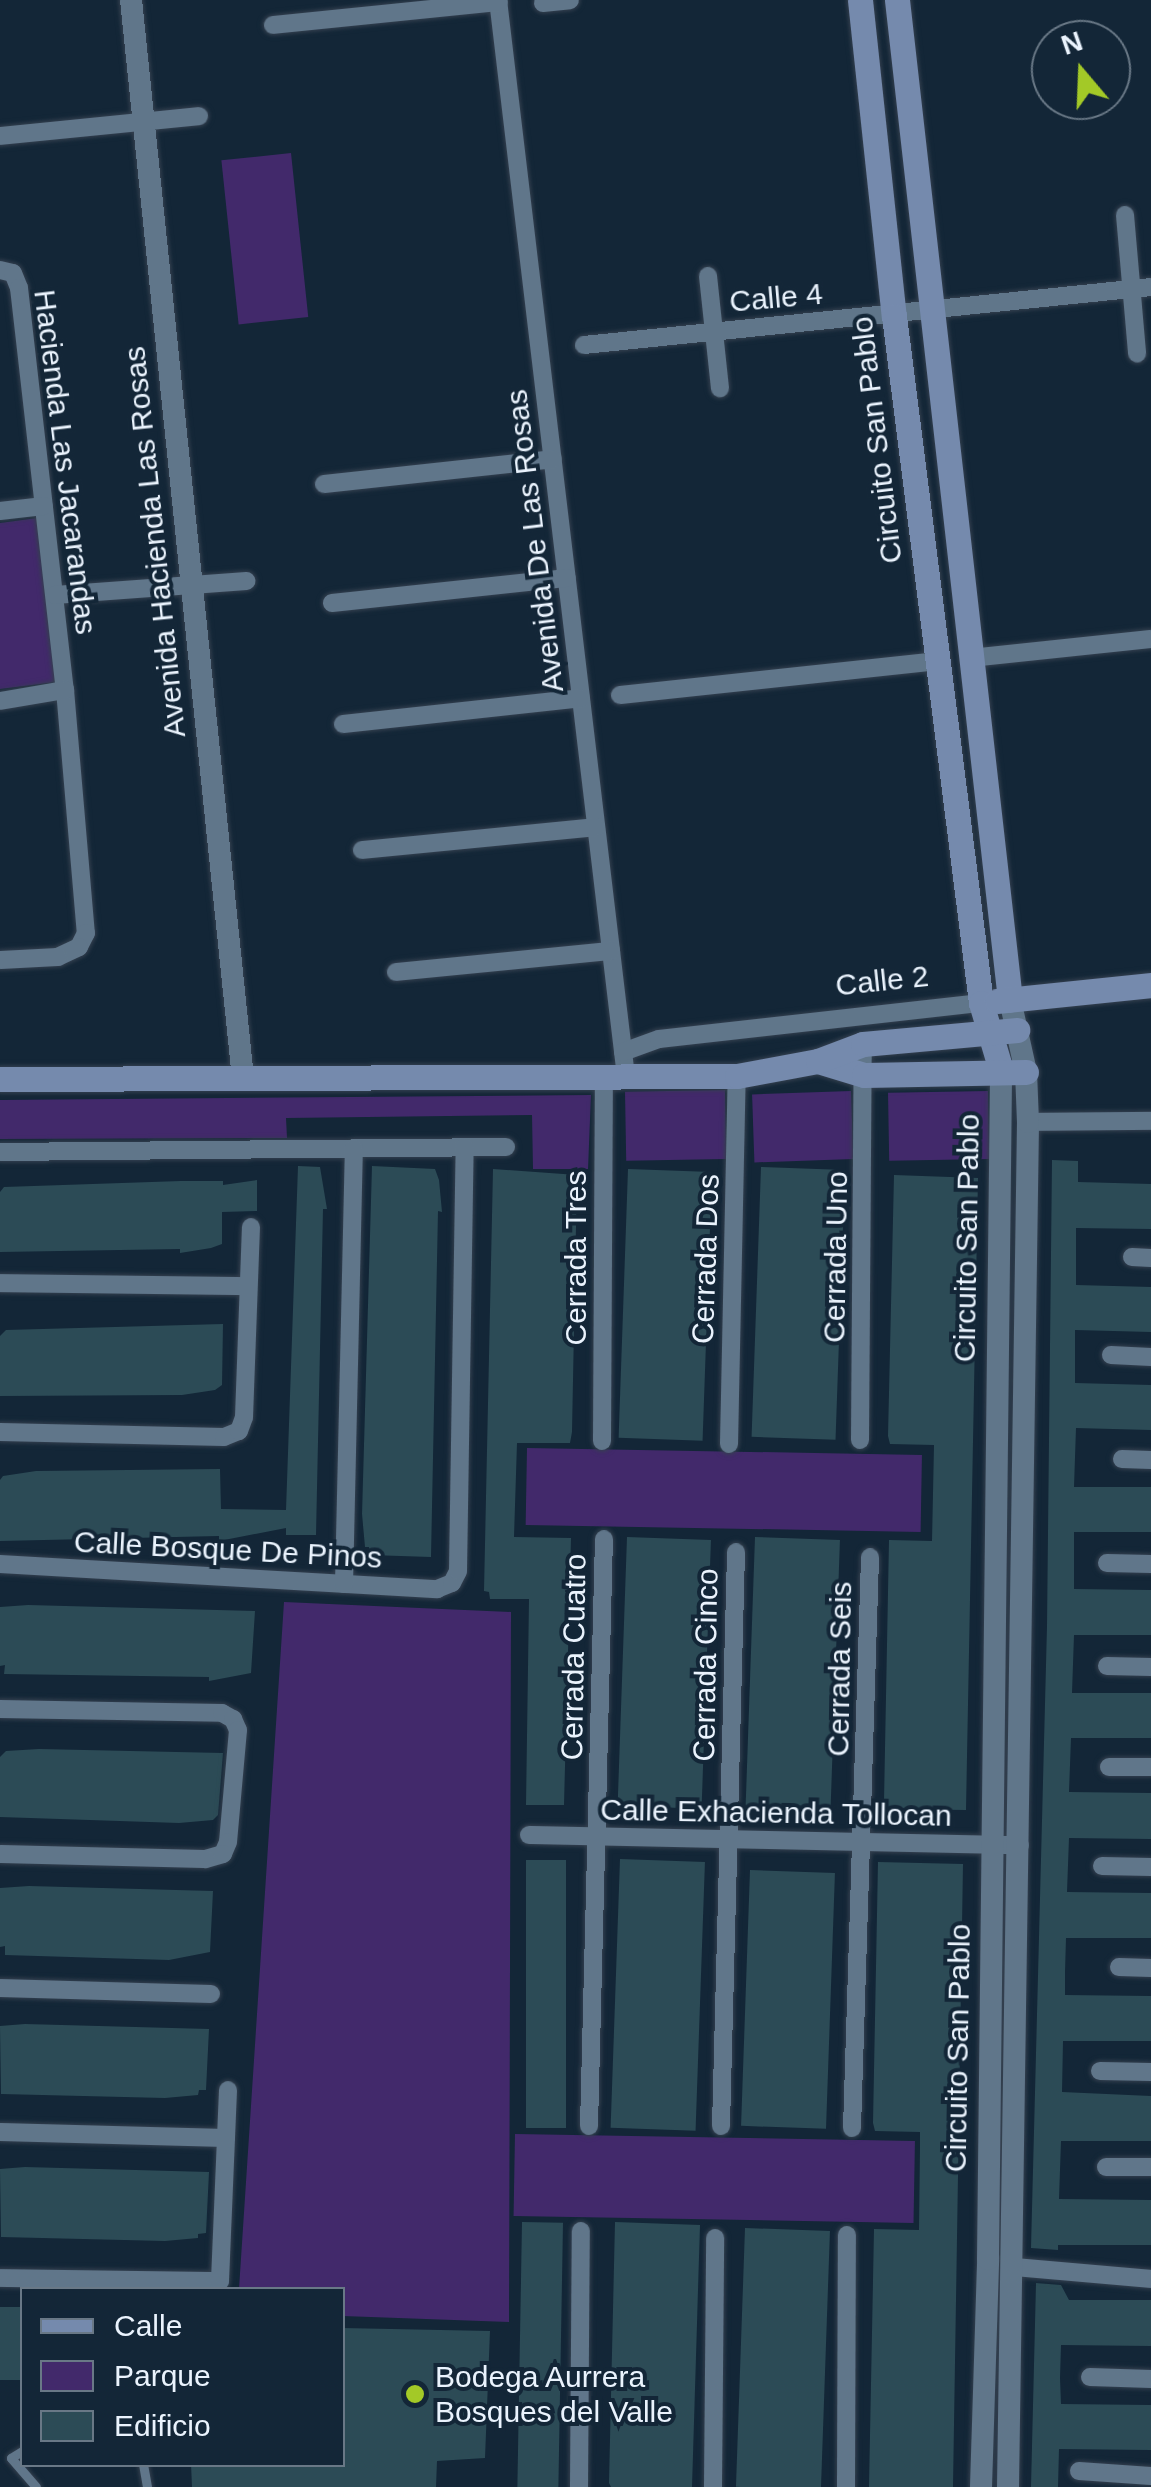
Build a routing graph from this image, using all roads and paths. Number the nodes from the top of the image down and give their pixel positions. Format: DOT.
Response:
graph roads {
  1 [pos="131,0"];
  2 [pos="570,0"];
  3 [pos="860,0"];
  4 [pos="896,0"];
  5 [pos="499,1"];
  6 [pos="544,3"];
  7 [pos="273,25"];
  8 [pos="199,116"];
  9 [pos="144,122"];
  10 [pos="0,136"];
  11 [pos="1125,215"];
  12 [pos="0,270"];
  13 [pos="708,276"];
  14 [pos="1142,288"];
  15 [pos="929,312"];
  16 [pos="894,316"];
  17 [pos="715,330"];
  18 [pos="584,345"];
  19 [pos="1138,353"];
  20 [pos="720,388"];
  21 [pos="553,459"];
  22 [pos="324,484"];
  23 [pos="44,506"];
  24 [pos="0,511"];
  25 [pos="567,578"];
  26 [pos="246,581"];
  27 [pos="193,584"];
  28 [pos="55,595"];
  29 [pos="332,603"];
  30 [pos="1151,639"];
  31 [pos="970,658"];
  32 [pos="936,661"];
  33 [pos="65,690"];
  34 [pos="620,696"];
  35 [pos="581,698"];
  36 [pos="0,701"];
  37 [pos="343,724"];
  38 [pos="596,826"];
  39 [pos="362,850"];
  40 [pos="611,951"];
  41 [pos="0,960"];
  42 [pos="396,972"];
  43 [pos="1151,985"];
  44 [pos="1010,1000"];
  45 [pos="981,1003"];
  46 [pos="1017,1030"];
  47 [pos="988,1032"];
  48 [pos="863,1044"];
  49 [pos="818,1062"];
  50 [pos="618,1068"];
  51 [pos="1013,1071"];
  52 [pos="864,1075"];
  53 [pos="737,1076"];
  54 [pos="243,1078"];
  55 [pos="0,1079"];
  56 [pos="1151,1120"];
  57 [pos="1028,1122"];
  58 [pos="465,1147"];
  59 [pos="506,1147"];
  60 [pos="354,1148"];
  61 [pos="0,1152"];
  62 [pos="252,1227"];
  63 [pos="0,1284"];
  64 [pos="247,1286"];
  65 [pos="1112,1355"];
  66 [pos="1151,1357"];
  67 [pos="0,1432"];
  68 [pos="602,1440"];
  69 [pos="860,1440"];
  70 [pos="729,1444"];
  71 [pos="1122,1458"];
  72 [pos="1151,1460"];
  73 [pos="604,1539"];
  74 [pos="736,1552"];
  75 [pos="870,1557"];
  76 [pos="1107,1563"];
  77 [pos="0,1564"];
  78 [pos="1151,1564"];
  79 [pos="344,1584"];
  80 [pos="1108,1666"];
  81 [pos="1151,1668"];
  82 [pos="0,1710"];
  83 [pos="1108,1766"];
  84 [pos="1151,1767"];
  85 [pos="530,1835"];
  86 [pos="597,1836"];
  87 [pos="729,1839"];
  88 [pos="863,1842"];
  89 [pos="994,1845"];
  90 [pos="1020,1846"];
  91 [pos="0,1854"];
  92 [pos="1102,1866"];
  93 [pos="1151,1867"];
  94 [pos="1119,1967"];
  95 [pos="1151,1968"];
  96 [pos="0,1988"];
  97 [pos="211,1994"];
  98 [pos="992,2004"];
  99 [pos="1018,2006"];
  100 [pos="1100,2071"];
  101 [pos="1151,2072"];
  102 [pos="228,2090"];
  103 [pos="589,2126"];
  104 [pos="720,2126"];
  105 [pos="852,2128"];
  106 [pos="0,2132"];
  107 [pos="226,2138"];
  108 [pos="1106,2166"];
  109 [pos="1151,2168"];
  110 [pos="581,2231"];
  111 [pos="847,2235"];
  112 [pos="715,2238"];
  113 [pos="1014,2267"];
  114 [pos="0,2278"];
  115 [pos="1151,2279"];
  116 [pos="1090,2377"];
  117 [pos="1151,2378"];
  118 [pos="20,2452"];
  119 [pos="1079,2471"];
  120 [pos="1151,2476"];
  121 [pos="36,2487"];
  122 [pos="579,2487"];
  123 [pos="713,2487"];
  124 [pos="846,2487"];
  125 [pos="981,2487"];
  126 [pos="1008,2487"];
  1 -- 9 [label="street, Avenida Hacienda Las Rosas"];
  2 -- 6 [label="street"];
  3 -- 16 [label="main road, Circuito San Pablo"];
  4 -- 15 [label="main road, Circuito San Pablo"];
  5 -- 7 [label="street"];
  5 -- 21 [label="street, Avenida De Las Rosas"];
  8 -- 9 [label="street"];
  9 -- 10 [label="street"];
  9 -- 27 [label="street, Avenida Hacienda Las Rosas"];
  11 -- 14 [label="street"];
  12 -- 23 [label="street, Hacienda Las Jacarandas"];
  13 -- 17 [label="street"];
  14 -- 15 [label="street, Calle 4"];
  14 -- 19 [label="street"];
  15 -- 16 [label="street, Calle 4"];
  15 -- 31 [label="main road, Circuito San Pablo"];
  16 -- 17 [label="street, Calle 4"];
  16 -- 32 [label="main road, Circuito San Pablo"];
  17 -- 18 [label="street, Calle 4"];
  17 -- 20 [label="street"];
  21 -- 22 [label="street"];
  21 -- 25 [label="street, Avenida De Las Rosas"];
  23 -- 24 [label="street, Hacienda Las Jacarandas"];
  23 -- 28 [label="street, Hacienda Las Jacarandas"];
  25 -- 29 [label="street"];
  25 -- 35 [label="street, Avenida De Las Rosas"];
  26 -- 27 [label="street"];
  27 -- 28 [label="street"];
  27 -- 54 [label="street, Avenida Hacienda Las Rosas"];
  28 -- 33 [label="street, Hacienda Las Jacarandas"];
  30 -- 31 [label="street"];
  31 -- 44 [label="main road, Circuito San Pablo"];
  32 -- 34 [label="street"];
  32 -- 45 [label="main road, Circuito San Pablo"];
  33 -- 36 [label="street"];
  33 -- 41 [label="street, Hacienda Las Jacarandas"];
  35 -- 37 [label="street"];
  35 -- 38 [label="street, Avenida De Las Rosas"];
  38 -- 39 [label="street"];
  38 -- 40 [label="street, Avenida De Las Rosas"];
  40 -- 42 [label="street"];
  40 -- 50 [label="street, Avenida De Las Rosas"];
  43 -- 44 [label="main road, Calle 2"];
  44 -- 45 [label="main road, Calle 2"];
  44 -- 46 [label="street, Circuito San Pablo"];
  45 -- 47 [label="main road, Circuito San Pablo"];
  45 -- 50 [label="street, Calle 2"];
  46 -- 47 [label="main road"];
  46 -- 51 [label="street, Circuito San Pablo"];
  47 -- 48 [label="main road"];
  47 -- 51 [label="main road, Circuito San Pablo"];
  48 -- 49 [label="main road"];
  48 -- 52 [label="street, Cerrada Uno"];
  49 -- 52 [label="main road"];
  49 -- 53 [label="main road"];
  50 -- 53 [label="main road"];
  50 -- 54 [label="main road"];
  50 -- 68 [label="street, Cerrada Tres"];
  51 -- 52 [label="main road"];
  51 -- 57 [label="street, Circuito San Pablo"];
  51 -- 89 [label="street, Circuito San Pablo"];
  52 -- 69 [label="street, Cerrada Uno"];
  53 -- 70 [label="street, Cerrada Dos"];
  54 -- 55 [label="main road"];
  56 -- 57 [label="street"];
  57 -- 90 [label="street, Circuito San Pablo"];
  58 -- 59 [label="street"];
  58 -- 60 [label="street"];
  58 -- 79 [label="street, Calle Bosque De Pinos"];
  60 -- 61 [label="street"];
  60 -- 79 [label="street"];
  62 -- 64 [label="street"];
  63 -- 64 [label="street"];
  64 -- 67 [label="street"];
  65 -- 66 [label="street"];
  71 -- 72 [label="street"];
  73 -- 86 [label="street, Cerrada Cuatro"];
  74 -- 87 [label="street, Cerrada Cinco"];
  75 -- 88 [label="street, Cerrada Seis"];
  76 -- 78 [label="street"];
  77 -- 79 [label="street, Calle Bosque De Pinos"];
  80 -- 81 [label="street"];
  82 -- 91 [label="street"];
  83 -- 84 [label="street"];
  85 -- 86 [label="street, Calle Exhacienda Tollocan"];
  86 -- 87 [label="street, Calle Exhacienda Tollocan"];
  86 -- 103 [label="street"];
  87 -- 88 [label="street, Calle Exhacienda Tollocan"];
  87 -- 104 [label="street"];
  88 -- 89 [label="street, Calle Exhacienda Tollocan"];
  88 -- 105 [label="street"];
  89 -- 90 [label="street, Calle Exhacienda Tollocan"];
  89 -- 98 [label="street, Circuito San Pablo"];
  90 -- 99 [label="street, Circuito San Pablo"];
  92 -- 93 [label="street"];
  94 -- 95 [label="street"];
  96 -- 97 [label="street"];
  98 -- 99 [label="street"];
  98 -- 125 [label="street, Circuito San Pablo"];
  99 -- 113 [label="street, Circuito San Pablo"];
  100 -- 101 [label="street"];
  102 -- 107 [label="street"];
  106 -- 107 [label="street"];
  107 -- 114 [label="street"];
  108 -- 109 [label="street"];
  110 -- 122 [label="street"];
  111 -- 124 [label="street"];
  112 -- 123 [label="street"];
  113 -- 115 [label="street"];
  113 -- 126 [label="street, Circuito San Pablo"];
  116 -- 117 [label="street"];
  118 -- 121 [label="lane"];
  119 -- 120 [label="street"];
}
